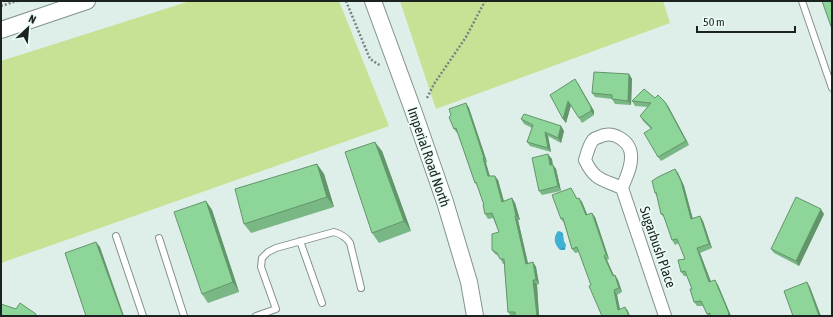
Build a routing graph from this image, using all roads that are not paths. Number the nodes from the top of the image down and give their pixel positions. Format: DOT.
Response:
graph roads {
  1 [pos="86,1"];
  2 [pos="372,1"];
  3 [pos="802,1"];
  4 [pos="1,30"];
  5 [pos="832,88"];
  6 [pos="622,188"];
  7 [pos="116,236"];
  8 [pos="159,238"];
  9 [pos="300,241"];
  10 [pos="361,288"];
  11 [pos="322,303"];
  12 [pos="143,316"];
  13 [pos="184,316"];
  14 [pos="256,316"];
  15 [pos="475,316"];
  16 [pos="665,316"];
  1 -- 4 [label="street"];
  2 -- 15 [label="street, Imperial Road North"];
  3 -- 5 [label="lane"];
  6 -- 6 [label="street"];
  6 -- 16 [label="street, Sugarbush Place"];
  7 -- 12 [label="lane"];
  8 -- 13 [label="lane"];
  9 -- 10 [label="lane"];
  9 -- 11 [label="lane"];
  9 -- 14 [label="lane"];
}
